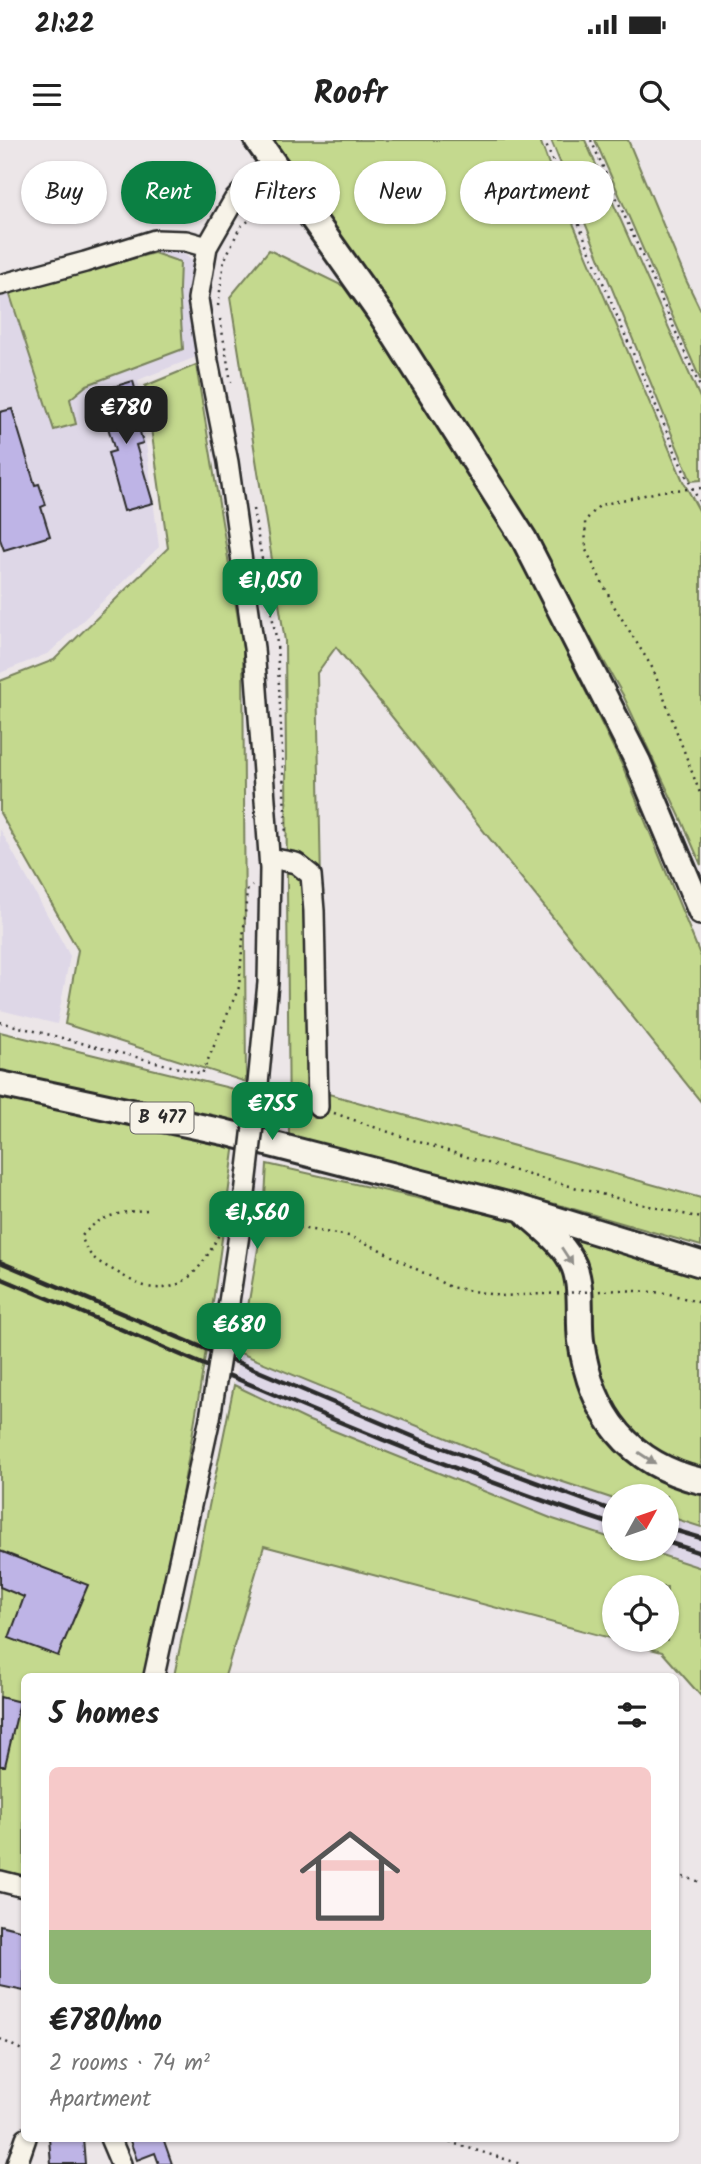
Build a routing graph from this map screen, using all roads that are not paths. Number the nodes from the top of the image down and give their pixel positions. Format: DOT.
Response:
graph roads {
  1 [pos="257,140"];
  2 [pos="272,161"];
  3 [pos="230,207"];
  4 [pos="316,224"];
  5 [pos="207,247"];
  6 [pos="0,285"];
  7 [pos="270,863"];
  8 [pos="701,912"];
  9 [pos="0,1084"];
  10 [pos="318,1107"];
  11 [pos="519,1208"];
  12 [pos="701,1264"];
  13 [pos="701,1480"];
  14 [pos="155,1673"];
  15 [pos="0,1881"];
  16 [pos="21,1886"];
  17 [pos="25,2142"];
  18 [pos="112,2142"];
  19 [pos="17,2164"];
  20 [pos="121,2164"];
  1 -- 2 [label="main road"];
  3 -- 5 [label="street"];
  4 -- 8 [label="main road"];
  5 -- 6 [label="street"];
  5 -- 7 [label="street"];
  7 -- 10 [label="street"];
  7 -- 14 [label="street, bridge"];
  9 -- 11 [label="main road, B 477"];
  11 -- 12 [label="main road, B 477"];
  11 -- 13 [label="main road, one-way"];
  15 -- 16 [label="street"];
  17 -- 19 [label="street"];
  18 -- 20 [label="street"];
}
